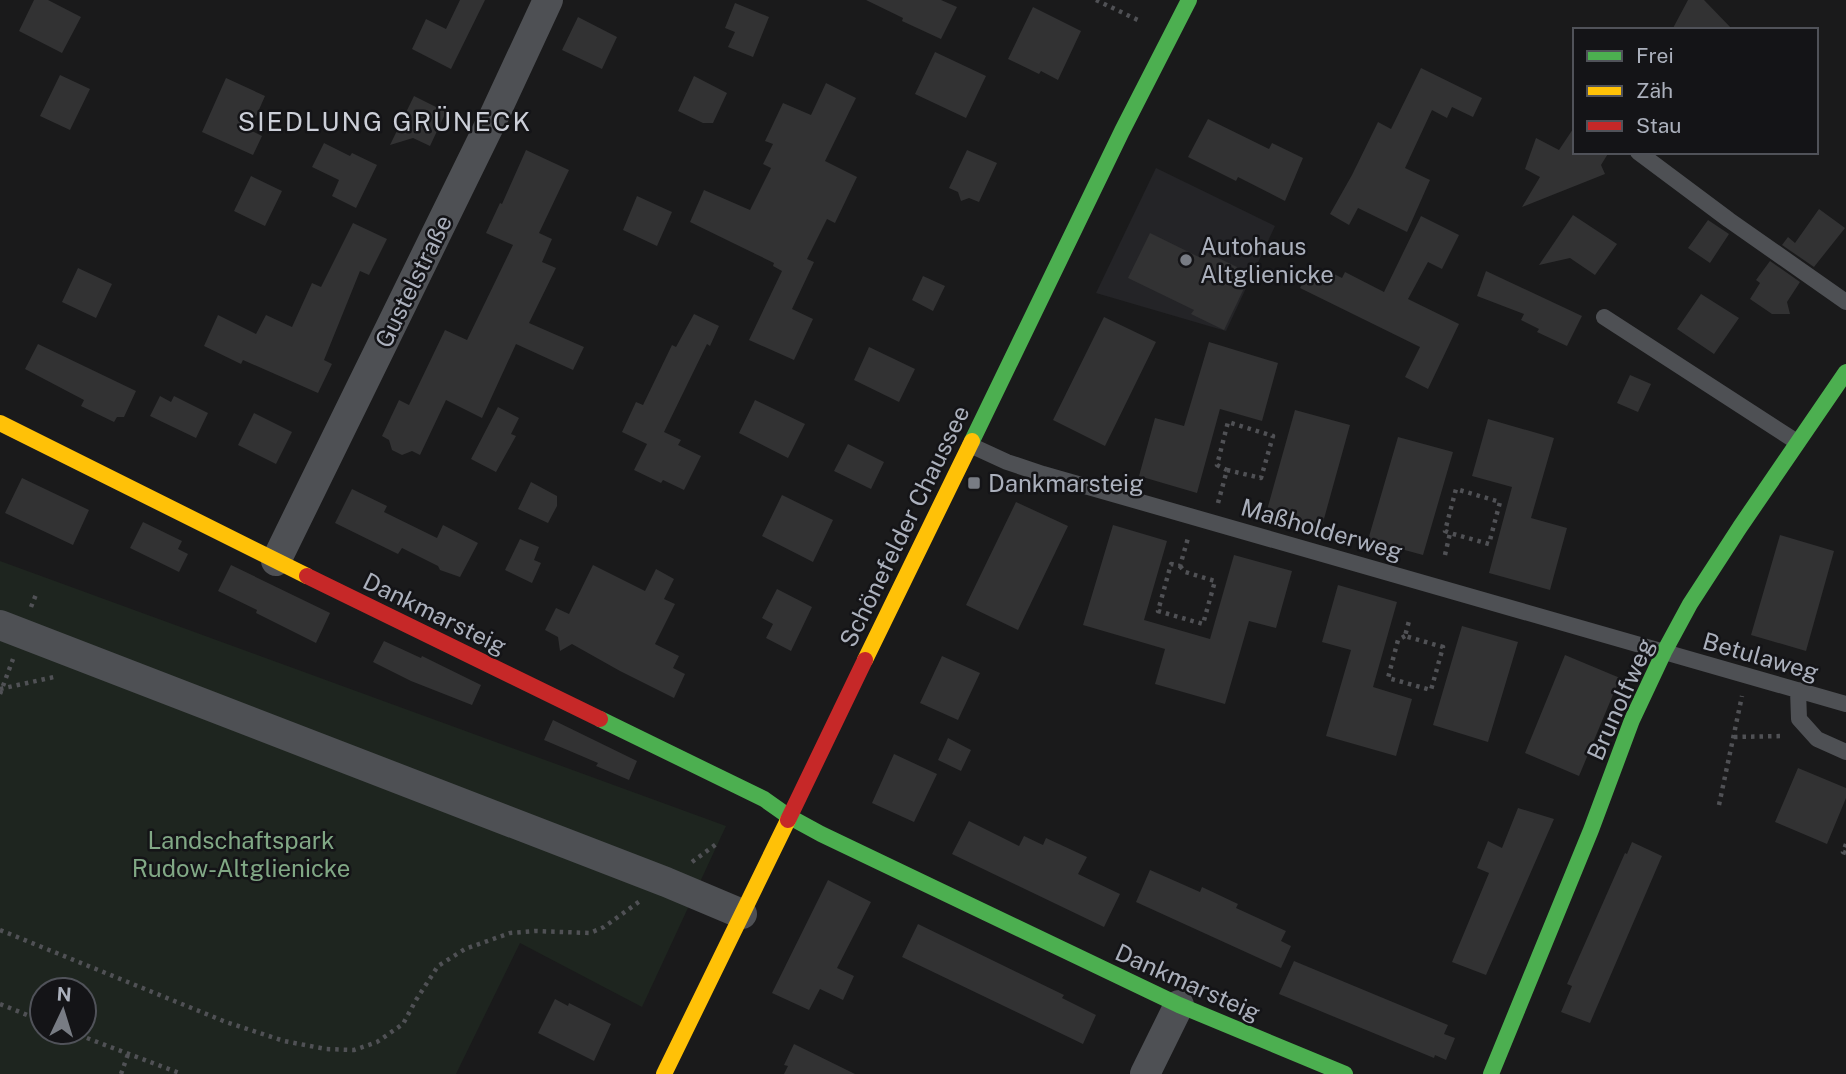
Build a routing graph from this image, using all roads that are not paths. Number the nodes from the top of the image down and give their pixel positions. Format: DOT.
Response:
graph roads {
  1 [pos="548,0"];
  2 [pos="1189,0"];
  3 [pos="1641,154"];
  4 [pos="1846,302"];
  5 [pos="1604,317"];
  6 [pos="1846,372"];
  7 [pos="0,424"];
  8 [pos="1797,442"];
  9 [pos="970,445"];
  10 [pos="276,561"];
  11 [pos="0,625"];
  12 [pos="1664,652"];
  13 [pos="1798,690"];
  14 [pos="1846,704"];
  15 [pos="1846,752"];
  16 [pos="788,817"];
  17 [pos="742,914"];
  18 [pos="1179,1005"];
  19 [pos="664,1074"];
  20 [pos="1145,1074"];
  21 [pos="1345,1074"];
  22 [pos="1491,1074"];
  1 -- 10 [label="street, Gustelstraße"];
  2 -- 9 [label="street, Schönefelder Chaussee"];
  3 -- 4 [label="lane"];
  5 -- 8 [label="lane"];
  6 -- 8 [label="street, Brunolfweg"];
  7 -- 10 [label="street, Dankmarsteig"];
  8 -- 12 [label="street, Brunolfweg"];
  9 -- 12 [label="lane, Maßholderweg"];
  9 -- 16 [label="street, Schönefelder Chaussee"];
  10 -- 16 [label="street, Dankmarsteig"];
  11 -- 17 [label="street"];
  12 -- 13 [label="lane, Betulaweg"];
  12 -- 22 [label="street, Brunolfweg"];
  13 -- 14 [label="lane, Betulaweg"];
  13 -- 15 [label="lane"];
  16 -- 17 [label="street, Schönefelder Chaussee"];
  16 -- 18 [label="street, Dankmarsteig"];
  17 -- 19 [label="street, Schönefelder Chaussee"];
  18 -- 20 [label="street"];
  18 -- 21 [label="street, Dankmarsteig"];
}
